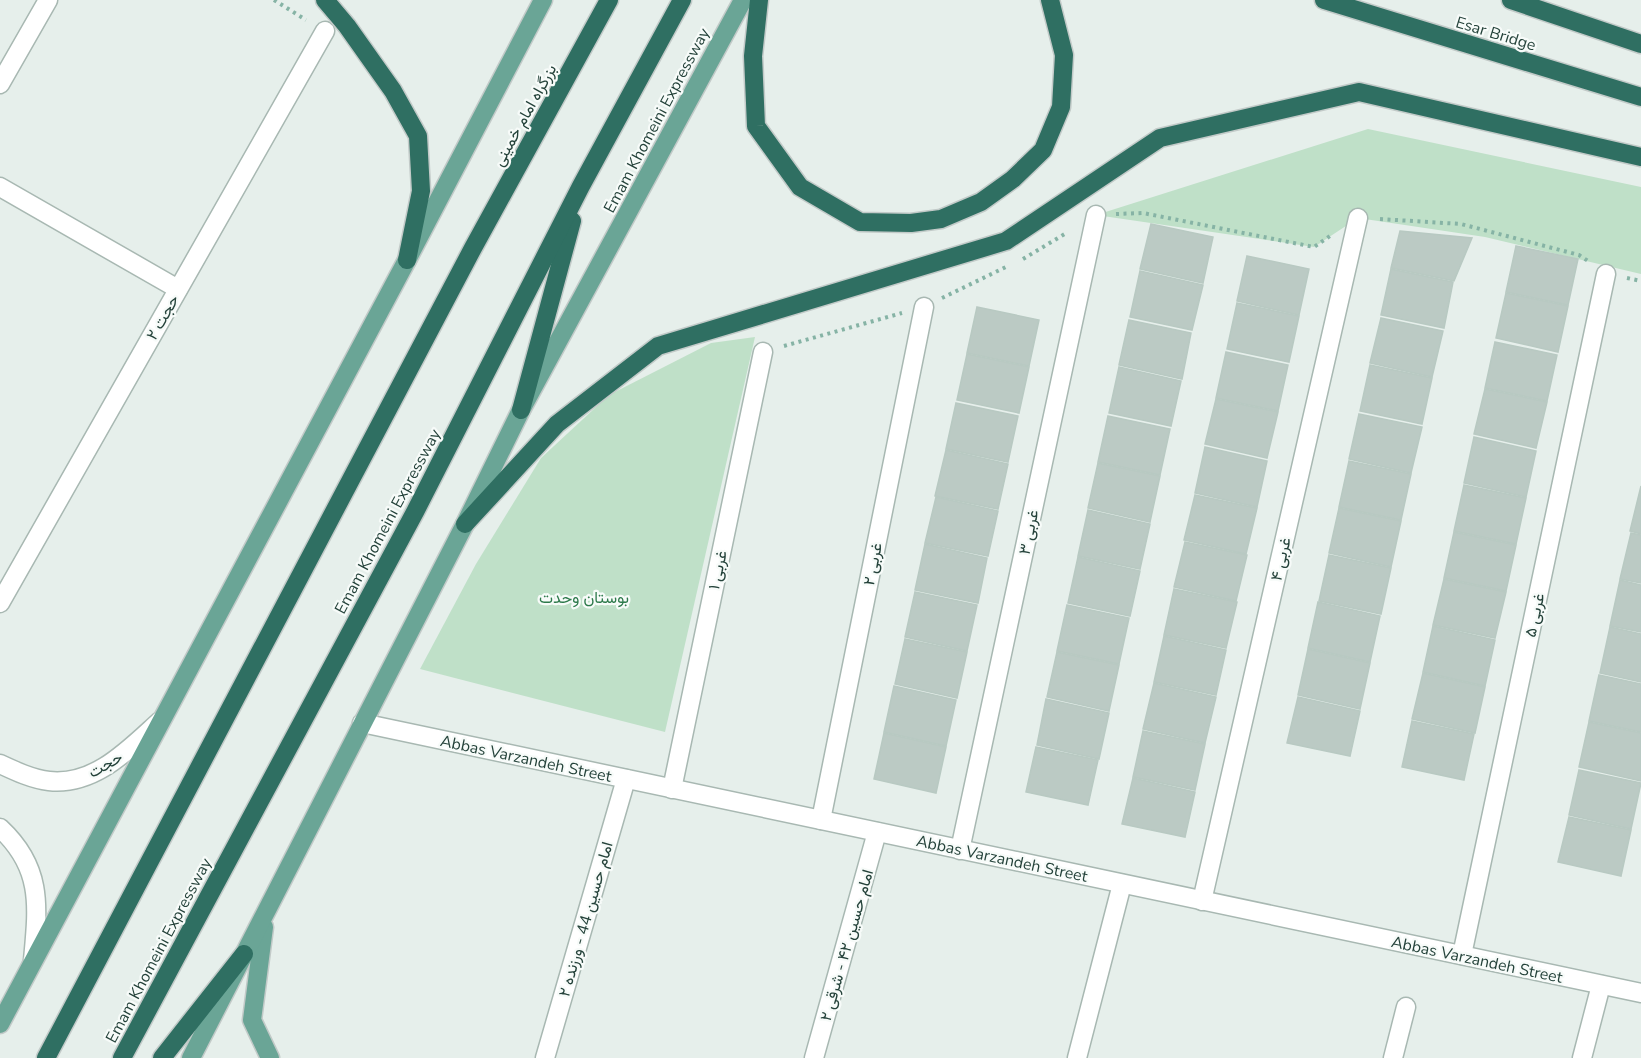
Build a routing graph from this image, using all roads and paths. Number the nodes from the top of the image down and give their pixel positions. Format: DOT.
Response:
graph roads {
  1 [pos="48,0"];
  2 [pos="274,0"];
  3 [pos="325,0"];
  4 [pos="543,0"];
  5 [pos="609,0"];
  6 [pos="681,0"];
  7 [pos="743,0"];
  8 [pos="759,0"];
  9 [pos="1050,0"];
  10 [pos="1324,0"];
  11 [pos="1511,0"];
  12 [pos="325,31"];
  13 [pos="1641,44"];
  14 [pos="0,84"];
  15 [pos="1641,97"];
  16 [pos="1641,157"];
  17 [pos="581,186"];
  18 [pos="0,187"];
  19 [pos="1096,215"];
  20 [pos="1358,218"];
  21 [pos="407,260"];
  22 [pos="1020,261"];
  23 [pos="1009,266"];
  24 [pos="1606,274"];
  25 [pos="1641,281"];
  26 [pos="178,290"];
  27 [pos="924,307"];
  28 [pos="763,352"];
  29 [pos="521,410"];
  30 [pos="465,524"];
  31 [pos="0,603"];
  32 [pos="164,718"];
  33 [pos="362,723"];
  34 [pos="0,764"];
  35 [pos="626,779"];
  36 [pos="672,789"];
  37 [pos="821,820"];
  38 [pos="0,828"];
  39 [pos="878,832"];
  40 [pos="960,850"];
  41 [pos="1122,884"];
  42 [pos="1202,900"];
  43 [pos="266,913"];
  44 [pos="244,954"];
  45 [pos="1462,955"];
  46 [pos="33,960"];
  47 [pos="1601,985"];
  48 [pos="1641,993"];
  49 [pos="1406,1007"];
  50 [pos="0,1024"];
  51 [pos="55,1041"];
  52 [pos="39,1058"];
  53 [pos="46,1058"];
  54 [pos="122,1058"];
  55 [pos="162,1058"];
  56 [pos="191,1058"];
  57 [pos="270,1058"];
  58 [pos="545,1058"];
  59 [pos="814,1058"];
  60 [pos="1077,1058"];
  61 [pos="1393,1058"];
  62 [pos="1582,1058"];
  1 -- 14 [label="street"];
  2 -- 12 [label="path"];
  3 -- 21 [label="highway"];
  4 -- 21 [label="main road"];
  5 -- 51 [label="highway"];
  6 -- 17 [label="highway, Emam Khomeini Expressway"];
  7 -- 29 [label="main road, Emam Khomeini Expressway"];
  8 -- 9 [label="highway"];
  10 -- 15 [label="highway, Esar Bridge"];
  11 -- 13 [label="highway"];
  12 -- 26 [label="street, حجت ۲"];
  16 -- 30 [label="highway"];
  17 -- 29 [label="highway"];
  17 -- 54 [label="highway, Emam Khomeini Expressway"];
  18 -- 26 [label="street"];
  19 -- 20 [label="path"];
  19 -- 22 [label="path"];
  19 -- 40 [label="street, غربی ۳"];
  20 -- 24 [label="path"];
  20 -- 42 [label="street, غربی ۴"];
  21 -- 32 [label="main road"];
  23 -- 27 [label="path"];
  24 -- 25 [label="path"];
  24 -- 45 [label="street, غربی ۵"];
  26 -- 31 [label="street, حجت ۲"];
  27 -- 28 [label="path"];
  27 -- 37 [label="street, غربی ۲"];
  28 -- 36 [label="street, غربی ۱"];
  29 -- 30 [label="main road, Emam Khomeini Expressway"];
  30 -- 33 [label="main road, Emam Khomeini Expressway"];
  32 -- 34 [label="street, حجت"];
  32 -- 46 [label="main road"];
  33 -- 35 [label="street, Abbas Varzandeh Street"];
  33 -- 43 [label="main road, Emam Khomeini Expressway"];
  35 -- 36 [label="street, Abbas Varzandeh Street"];
  35 -- 58 [label="street, امام حسین 44 - ورزنده ۲"];
  36 -- 37 [label="street, Abbas Varzandeh Street"];
  37 -- 39 [label="street, Abbas Varzandeh Street"];
  38 -- 46 [label="street"];
  39 -- 40 [label="street, Abbas Varzandeh Street"];
  39 -- 59 [label="street, امام حسین ۴۲ - شرقی ۲"];
  40 -- 41 [label="street, Abbas Varzandeh Street"];
  41 -- 42 [label="street, Abbas Varzandeh Street"];
  41 -- 60 [label="street"];
  42 -- 45 [label="street, Abbas Varzandeh Street"];
  43 -- 44 [label="main road, Emam Khomeini Expressway"];
  43 -- 57 [label="main road"];
  44 -- 55 [label="highway"];
  44 -- 56 [label="main road, Emam Khomeini Expressway"];
  45 -- 47 [label="street, Abbas Varzandeh Street"];
  46 -- 50 [label="main road"];
  47 -- 48 [label="street, Abbas Varzandeh Street"];
  47 -- 62 [label="street"];
  49 -- 61 [label="street"];
  51 -- 52 [label="highway"];
  51 -- 53 [label="highway"];
}
